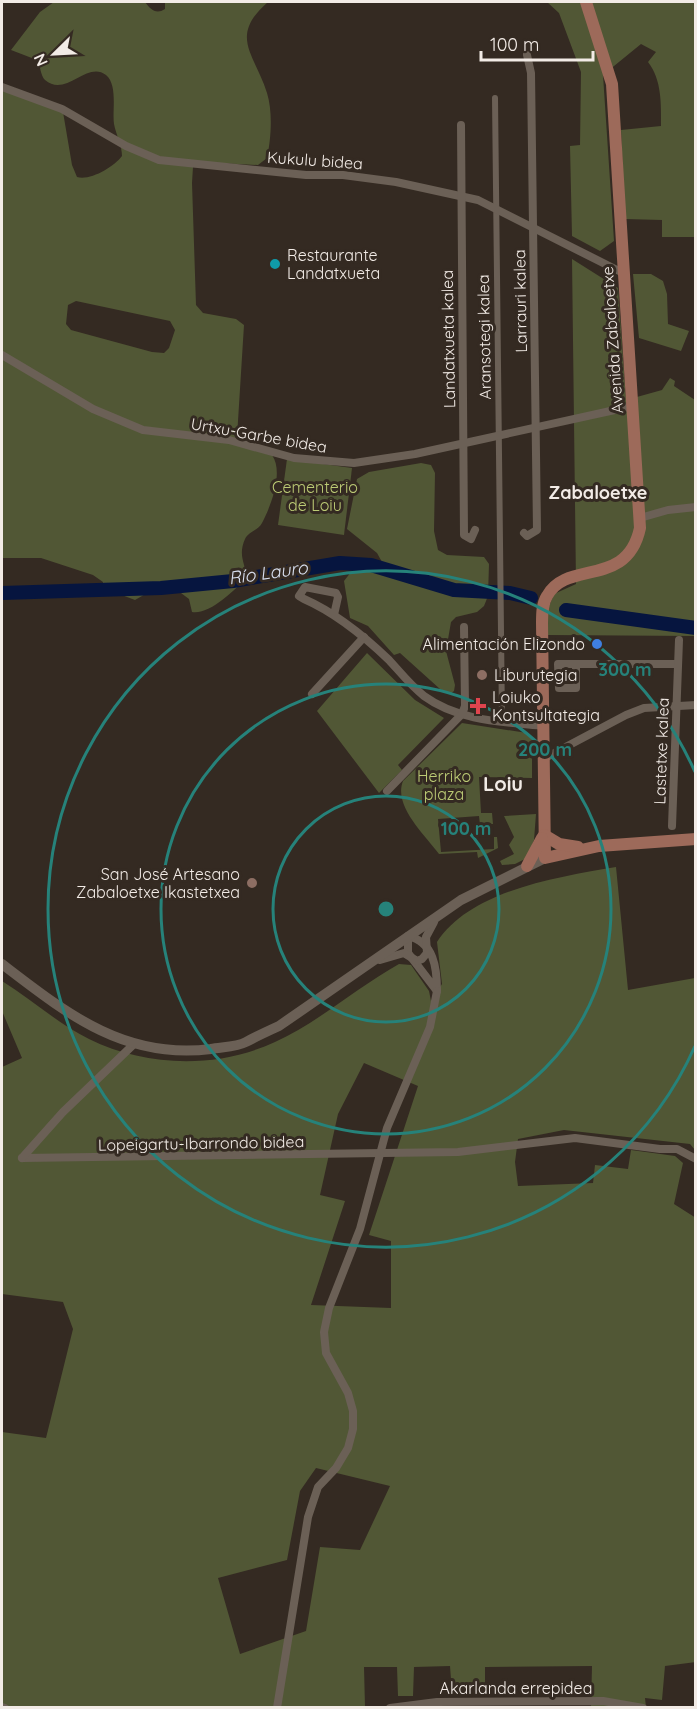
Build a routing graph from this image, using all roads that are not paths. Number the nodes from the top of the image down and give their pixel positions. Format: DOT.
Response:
graph roads {
  1 [pos="586,2"];
  2 [pos="527,55"];
  3 [pos="2,87"];
  4 [pos="495,98"];
  5 [pos="461,125"];
  6 [pos="460,195"];
  7 [pos="496,210"];
  8 [pos="533,229"];
  9 [pos="623,273"];
  10 [pos="2,355"];
  11 [pos="633,406"];
  12 [pos="536,427"];
  13 [pos="500,435"];
  14 [pos="463,442"];
  15 [pos="696,507"];
  16 [pos="640,518"];
  17 [pos="475,530"];
  18 [pos="524,533"];
  19 [pos="334,615"];
  20 [pos="464,627"];
  21 [pos="364,637"];
  22 [pos="679,640"];
  23 [pos="576,664"];
  24 [pos="678,664"];
  25 [pos="312,694"];
  26 [pos="676,705"];
  27 [pos="696,705"];
  28 [pos="462,714"];
  29 [pos="501,721"];
  30 [pos="543,726"];
  31 [pos="543,759"];
  32 [pos="387,791"];
  33 [pos="672,826"];
  34 [pos="544,833"];
  35 [pos="696,839"];
  36 [pos="585,848"];
  37 [pos="545,858"];
  38 [pos="527,866"];
  39 [pos="440,914"];
  40 [pos="408,936"];
  41 [pos="427,947"];
  42 [pos="2,957"];
  43 [pos="411,959"];
  44 [pos="2,964"];
  45 [pos="362,967"];
  46 [pos="437,991"];
  47 [pos="250,1038"];
  48 [pos="134,1044"];
  49 [pos="381,1153"];
  50 [pos="696,1159"];
  51 [pos="277,1707"];
  52 [pos="390,1707"];
  53 [pos="643,1707"];
  1 -- 9 [label="main road, Avenida Zabaloetxe"];
  2 -- 8 [label="street, Larrauri kalea"];
  3 -- 6 [label="street, Kukulu bidea"];
  4 -- 7 [label="street, Aransotegi kalea"];
  5 -- 6 [label="street, Landatxueta kalea"];
  6 -- 7 [label="street, Kukulu bidea"];
  6 -- 14 [label="street, Landatxueta kalea"];
  7 -- 8 [label="street, Kukulu bidea"];
  7 -- 13 [label="street, Aransotegi kalea"];
  8 -- 9 [label="street, Kukulu bidea"];
  8 -- 12 [label="street, Larrauri kalea"];
  9 -- 11 [label="main road, Avenida Zabaloetxe"];
  10 -- 14 [label="street, Urtxu-Garbe bidea"];
  11 -- 12 [label="street, Urtxu-Garbe bidea"];
  11 -- 16 [label="main road, Avenida Zabaloetxe"];
  12 -- 13 [label="street, Urtxu-Garbe bidea"];
  12 -- 18 [label="street, Larrauri kalea"];
  13 -- 14 [label="street, Urtxu-Garbe bidea"];
  13 -- 29 [label="street, Aransotegi kalea"];
  14 -- 17 [label="street, Landatxueta kalea"];
  15 -- 16 [label="street"];
  16 -- 30 [label="main road, Avenida Zabaloetxe"];
  19 -- 19 [label="street"];
  19 -- 21 [label="street"];
  20 -- 28 [label="street"];
  21 -- 25 [label="street"];
  21 -- 28 [label="street"];
  22 -- 24 [label="street, Lastetxe kalea"];
  23 -- 24 [label="street"];
  24 -- 26 [label="street, Lastetxe kalea"];
  26 -- 27 [label="street"];
  26 -- 31 [label="street"];
  26 -- 33 [label="street, Lastetxe kalea"];
  28 -- 29 [label="street"];
  28 -- 32 [label="street"];
  29 -- 30 [label="street"];
  30 -- 31 [label="main road"];
  31 -- 34 [label="main road"];
  34 -- 36 [label="main road"];
  34 -- 37 [label="main road"];
  34 -- 38 [label="main road"];
  35 -- 36 [label="main road"];
  36 -- 37 [label="main road"];
  37 -- 38 [label="main road"];
  38 -- 39 [label="main road"];
  39 -- 40 [label="main road"];
  39 -- 41 [label="street"];
  40 -- 41 [label="street"];
  40 -- 43 [label="street"];
  40 -- 45 [label="main road"];
  41 -- 43 [label="street"];
  41 -- 46 [label="street"];
  42 -- 47 [label="main road"];
  43 -- 45 [label="street"];
  43 -- 46 [label="street"];
  44 -- 48 [label="main road"];
  45 -- 47 [label="main road"];
  46 -- 49 [label="street"];
  47 -- 48 [label="main road"];
  48 -- 49 [label="street, Lopeigartu-Ibarrondo bidea"];
  49 -- 50 [label="street, Lopeigartu-Ibarrondo bidea"];
  49 -- 51 [label="street"];
  52 -- 53 [label="street, Akarlanda errepidea"];
}
